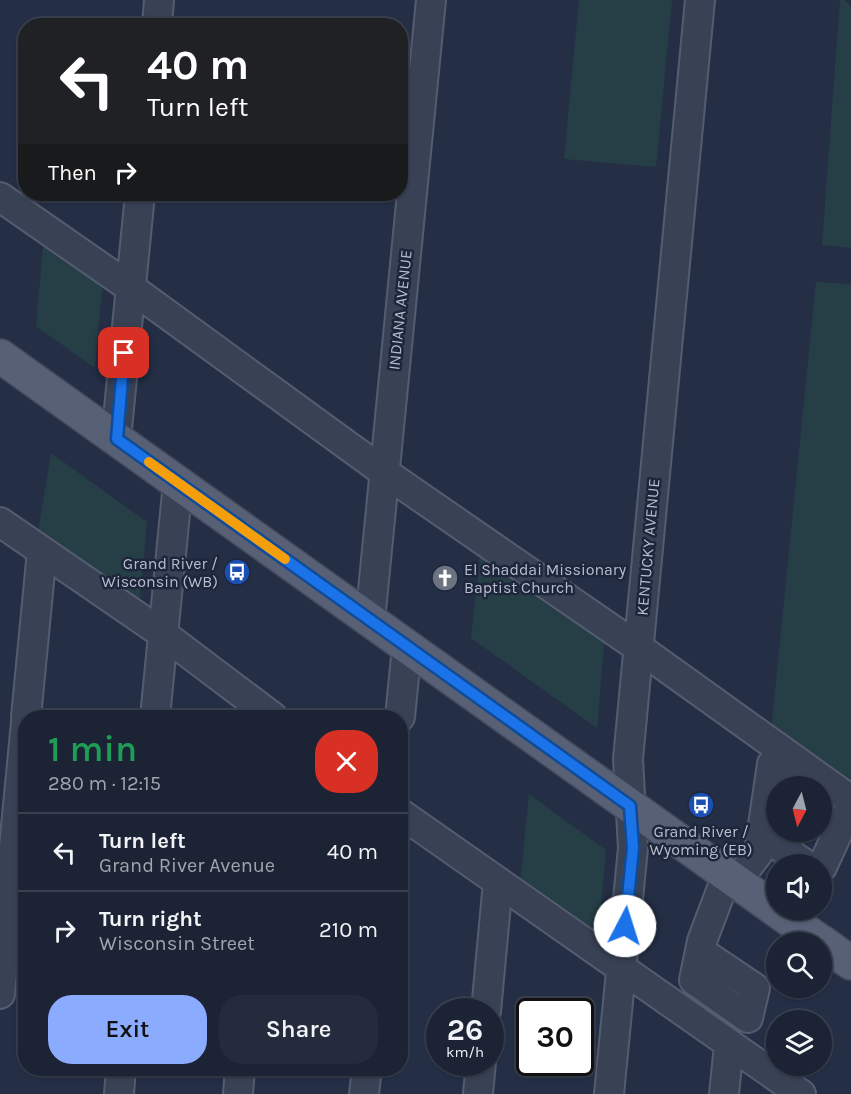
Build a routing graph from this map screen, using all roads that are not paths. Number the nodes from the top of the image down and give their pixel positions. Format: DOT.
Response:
graph roads {
  1 [pos="159,0"];
  2 [pos="431,0"];
  3 [pos="700,0"];
  4 [pos="158,18"];
  5 [pos="0,197"];
  6 [pos="139,201"];
  7 [pos="131,288"];
  8 [pos="0,356"];
  9 [pos="117,439"];
  10 [pos="384,472"];
  11 [pos="178,483"];
  12 [pos="0,522"];
  13 [pos="42,551"];
  14 [pos="370,621"];
  15 [pos="163,634"];
  16 [pos="407,647"];
  17 [pos="639,648"];
  18 [pos="27,710"];
  19 [pos="156,710"];
  20 [pos="264,710"];
  21 [pos="401,710"];
  22 [pos="770,776"];
  23 [pos="788,776"];
  24 [pos="766,802"];
  25 [pos="832,805"];
  26 [pos="18,806"];
  27 [pos="630,806"];
  28 [pos="849,812"];
  29 [pos="408,819"];
  30 [pos="761,834"];
  31 [pos="790,854"];
  32 [pos="828,854"];
  33 [pos="731,878"];
  34 [pos="498,882"];
  35 [pos="766,899"];
  36 [pos="798,920"];
  37 [pos="811,932"];
  38 [pos="832,949"];
  39 [pos="700,951"];
  40 [pos="851,963"];
  41 [pos="621,969"];
  42 [pos="0,994"];
  43 [pos="487,998"];
  44 [pos="729,1045"];
  45 [pos="120,1076"];
  46 [pos="239,1076"];
  47 [pos="366,1076"];
  48 [pos="480,1076"];
  49 [pos="119,1094"];
  50 [pos="238,1094"];
  51 [pos="364,1094"];
  52 [pos="478,1094"];
  53 [pos="609,1094"];
  54 [pos="724,1094"];
  55 [pos="801,1094"];
  1 -- 4 [label="street"];
  2 -- 10 [label="street, INDIANA AVENUE"];
  3 -- 17 [label="street, KENTUCKY AVENUE"];
  5 -- 7 [label="street"];
  6 -- 7 [label="street"];
  7 -- 9 [label="street"];
  7 -- 10 [label="street"];
  8 -- 9 [label="main road"];
  9 -- 11 [label="main road"];
  10 -- 14 [label="street, INDIANA AVENUE"];
  10 -- 17 [label="street"];
  11 -- 14 [label="main road"];
  11 -- 15 [label="street"];
  12 -- 13 [label="street"];
  13 -- 15 [label="street"];
  13 -- 18 [label="street"];
  14 -- 16 [label="main road"];
  15 -- 19 [label="street"];
  15 -- 20 [label="street"];
  16 -- 21 [label="street"];
  16 -- 27 [label="main road"];
  17 -- 27 [label="street, KENTUCKY AVENUE"];
  17 -- 28 [label="street"];
  22 -- 23 [label="street"];
  24 -- 30 [label="street"];
  25 -- 28 [label="street"];
  26 -- 42 [label="street"];
  27 -- 33 [label="main road"];
  27 -- 41 [label="street, KENTUCKY AVENUE"];
  28 -- 32 [label="street"];
  29 -- 34 [label="street"];
  30 -- 31 [label="street"];
  30 -- 33 [label="street"];
  33 -- 35 [label="main road"];
  33 -- 39 [label="street"];
  34 -- 41 [label="street"];
  34 -- 43 [label="street"];
  36 -- 37 [label="main road"];
  38 -- 40 [label="main road"];
  41 -- 44 [label="street"];
  41 -- 53 [label="street, KENTUCKY AVENUE"];
  44 -- 54 [label="street"];
  44 -- 55 [label="street"];
  45 -- 49 [label="street"];
  46 -- 50 [label="street"];
  47 -- 51 [label="street"];
  48 -- 52 [label="street"];
}
